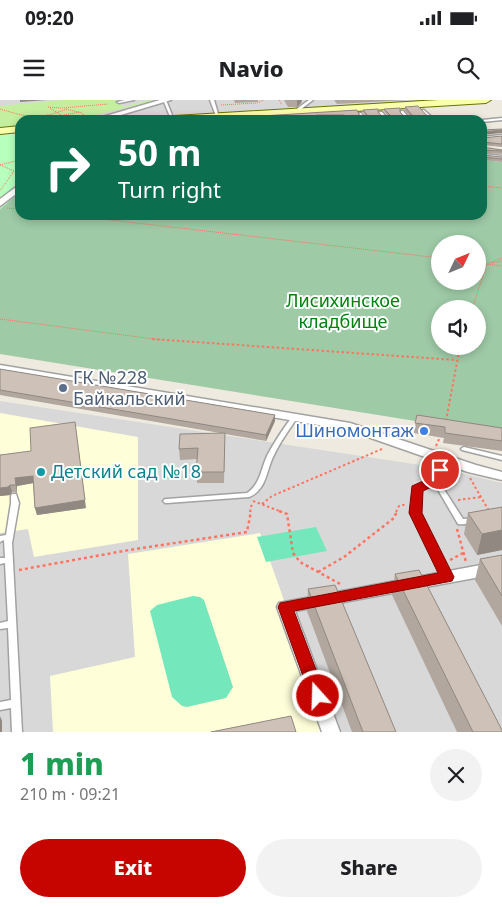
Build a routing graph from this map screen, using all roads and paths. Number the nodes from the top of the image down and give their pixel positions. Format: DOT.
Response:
graph roads {
  1 [pos="132,100"];
  2 [pos="165,100"];
  3 [pos="212,100"];
  4 [pos="264,100"];
  5 [pos="311,100"];
  6 [pos="486,100"];
  7 [pos="119,102"];
  8 [pos="305,102"];
  9 [pos="108,104"];
  10 [pos="214,105"];
  11 [pos="80,107"];
  12 [pos="62,108"];
  13 [pos="0,109"];
  14 [pos="66,109"];
  15 [pos="423,111"];
  16 [pos="59,112"];
  17 [pos="79,112"];
  18 [pos="295,112"];
  19 [pos="402,112"];
  20 [pos="82,113"];
  21 [pos="20,115"];
  22 [pos="44,115"];
  23 [pos="63,115"];
  24 [pos="68,115"];
  25 [pos="113,115"];
  26 [pos="171,115"];
  27 [pos="218,115"];
  28 [pos="237,115"];
  29 [pos="405,115"];
  30 [pos="427,115"];
  31 [pos="502,119"];
  32 [pos="487,120"];
  33 [pos="15,130"];
  34 [pos="0,131"];
  35 [pos="502,136"];
  36 [pos="492,137"];
  37 [pos="487,138"];
  38 [pos="502,141"];
  39 [pos="487,156"];
  40 [pos="502,157"];
  41 [pos="15,161"];
  42 [pos="0,165"];
  43 [pos="0,168"];
  44 [pos="5,168"];
  45 [pos="487,186"];
  46 [pos="502,188"];
  47 [pos="0,191"];
  48 [pos="15,191"];
  49 [pos="0,203"];
  50 [pos="0,207"];
  51 [pos="15,209"];
  52 [pos="110,220"];
  53 [pos="431,257"];
  54 [pos="502,258"];
  55 [pos="502,261"];
  56 [pos="487,264"];
  57 [pos="502,266"];
  58 [pos="475,300"];
  59 [pos="0,319"];
  60 [pos="457,355"];
  61 [pos="456,360"];
  62 [pos="0,368"];
  63 [pos="294,418"];
  64 [pos="446,421"];
  65 [pos="442,430"];
  66 [pos="407,447"];
  67 [pos="464,449"];
  68 [pos="438,457"];
  69 [pos="502,458"];
  70 [pos="468,475"];
  71 [pos="502,476"];
  72 [pos="435,480"];
  73 [pos="14,496"];
  74 [pos="253,497"];
  75 [pos="481,497"];
  76 [pos="167,501"];
  77 [pos="416,502"];
  78 [pos="449,502"];
  79 [pos="262,504"];
  80 [pos="492,517"];
  81 [pos="461,522"];
  82 [pos="0,539"];
  83 [pos="8,544"];
  84 [pos="463,553"];
  85 [pos="4,560"];
  86 [pos="502,567"];
  87 [pos="444,571"];
  88 [pos="9,572"];
  89 [pos="318,572"];
  90 [pos="469,573"];
  91 [pos="357,594"];
  92 [pos="11,624"];
  93 [pos="0,626"];
  94 [pos="16,703"];
  95 [pos="0,706"];
  96 [pos="17,732"];
  97 [pos="331,732"];
  1 -- 7 [label="lane"];
  2 -- 25 [label="street"];
  2 -- 26 [label="lane"];
  3 -- 10 [label="lane"];
  4 -- 10 [label="path"];
  5 -- 8 [label="lane"];
  6 -- 18 [label="main road"];
  8 -- 18 [label="lane"];
  9 -- 11 [label="path"];
  10 -- 27 [label="lane"];
  11 -- 12 [label="path"];
  11 -- 20 [label="path"];
  12 -- 14 [label="path"];
  12 -- 16 [label="path"];
  13 -- 21 [label="path"];
  14 -- 16 [label="path"];
  14 -- 17 [label="path"];
  15 -- 30 [label="lane"];
  16 -- 22 [label="path"];
  16 -- 23 [label="path"];
  17 -- 20 [label="path"];
  17 -- 24 [label="path"];
  18 -- 28 [label="main road"];
  19 -- 29 [label="lane"];
  31 -- 32 [label="lane"];
  33 -- 34 [label="main road"];
  35 -- 36 [label="lane"];
  36 -- 37 [label="lane"];
  36 -- 38 [label="lane"];
  39 -- 40 [label="lane"];
  41 -- 42 [label="path"];
  42 -- 44 [label="path"];
  43 -- 44 [label="path"];
  44 -- 47 [label="path"];
  45 -- 46 [label="path"];
  48 -- 49 [label="street"];
  50 -- 51 [label="path"];
  52 -- 53 [label="path"];
  54 -- 56 [label="path"];
  55 -- 56 [label="path"];
  56 -- 57 [label="path"];
  56 -- 58 [label="path"];
  59 -- 61 [label="path"];
  60 -- 61 [label="path"];
  61 -- 64 [label="path"];
  62 -- 63 [label="street"];
  63 -- 66 [label="street"];
  63 -- 74 [label="lane"];
  65 -- 68 [label="path"];
  66 -- 68 [label="street"];
  66 -- 79 [label="path"];
  67 -- 69 [label="lane"];
  68 -- 71 [label="street"];
  68 -- 72 [label="lane"];
  70 -- 75 [label="path"];
  72 -- 77 [label="lane"];
  72 -- 78 [label="lane"];
  73 -- 83 [label="lane"];
  74 -- 76 [label="lane"];
  74 -- 79 [label="path"];
  74 -- 88 [label="path"];
  75 -- 78 [label="path"];
  75 -- 80 [label="path"];
  77 -- 87 [label="lane"];
  77 -- 89 [label="path"];
  78 -- 81 [label="lane"];
  79 -- 89 [label="path"];
  80 -- 81 [label="lane"];
  81 -- 84 [label="path"];
  82 -- 83 [label="lane"];
  83 -- 85 [label="lane"];
  84 -- 87 [label="path"];
  84 -- 90 [label="path"];
  85 -- 88 [label="lane"];
  86 -- 90 [label="street"];
  87 -- 90 [label="street"];
  87 -- 91 [label="street"];
  88 -- 92 [label="lane"];
  89 -- 91 [label="path"];
  91 -- 97 [label="street"];
  92 -- 93 [label="lane"];
  92 -- 94 [label="lane"];
  94 -- 95 [label="lane"];
  94 -- 96 [label="lane"];
}
